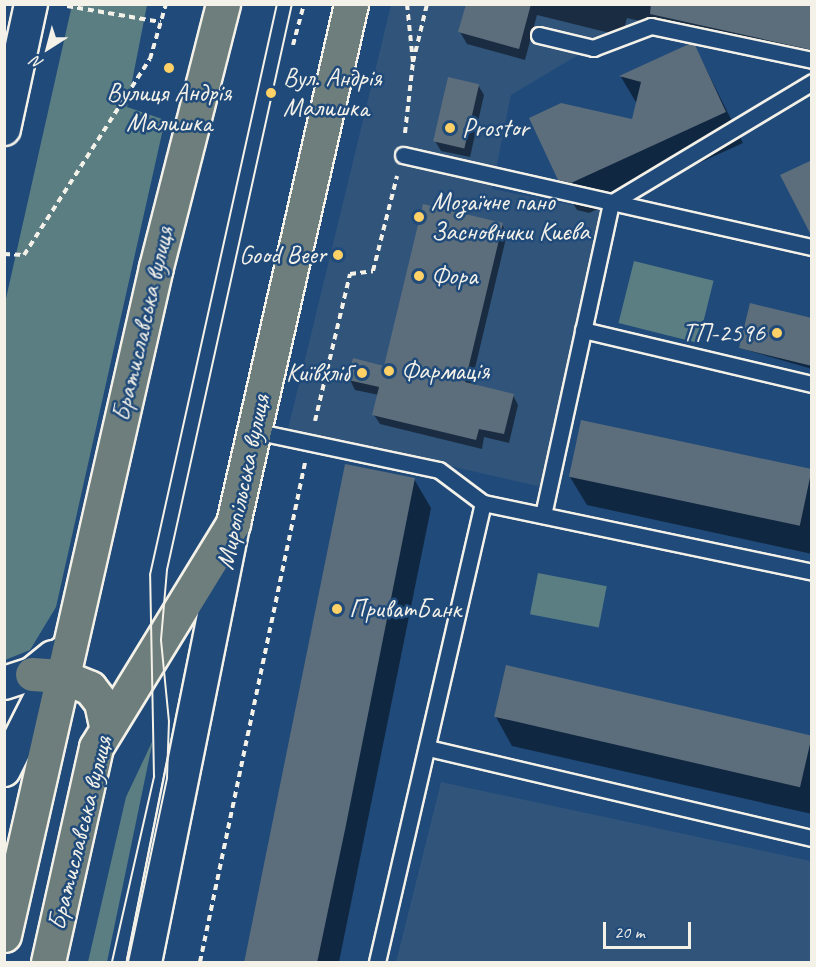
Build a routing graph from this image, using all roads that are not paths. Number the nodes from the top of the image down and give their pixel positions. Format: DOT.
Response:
graph roads {
  1 [pos="31,4"];
  2 [pos="223,4"];
  3 [pos="351,4"];
  4 [pos="539,35"];
  5 [pos="13,45"];
  6 [pos="812,60"];
  7 [pos="812,82"];
  8 [pos="4,129"];
  9 [pos="403,155"];
  10 [pos="611,203"];
  11 [pos="812,247"];
  12 [pos="583,330"];
  13 [pos="812,384"];
  14 [pos="254,431"];
  15 [pos="483,502"];
  16 [pos="543,515"];
  17 [pos="233,523"];
  18 [pos="812,572"];
  19 [pos="43,670"];
  20 [pos="106,726"];
  21 [pos="428,748"];
  22 [pos="4,770"];
  23 [pos="812,838"];
  24 [pos="4,934"];
  25 [pos="48,963"];
  26 [pos="144,963"];
  27 [pos="377,963"];
  1 -- 5 [label="street"];
  2 -- 19 [label="main road, Братиславська вулиця"];
  3 -- 14 [label="main road, Миропільська вулиця"];
  4 -- 6 [label="lane"];
  5 -- 8 [label="street"];
  7 -- 10 [label="lane"];
  9 -- 10 [label="lane"];
  10 -- 11 [label="lane"];
  10 -- 12 [label="lane"];
  12 -- 13 [label="lane"];
  12 -- 16 [label="lane"];
  14 -- 15 [label="lane"];
  14 -- 17 [label="main road, Миропільська вулиця"];
  15 -- 16 [label="lane"];
  15 -- 21 [label="lane"];
  16 -- 18 [label="lane"];
  17 -- 20 [label="main road, Братиславська вулиця"];
  17 -- 26 [label="street, Миропільська вулиця"];
  19 -- 20 [label="main road"];
  19 -- 22 [label="street, Братиславська вулиця"];
  19 -- 24 [label="main road, Братиславська вулиця"];
  20 -- 25 [label="main road, Братиславська вулиця"];
  21 -- 23 [label="lane"];
  21 -- 27 [label="lane"];
}
